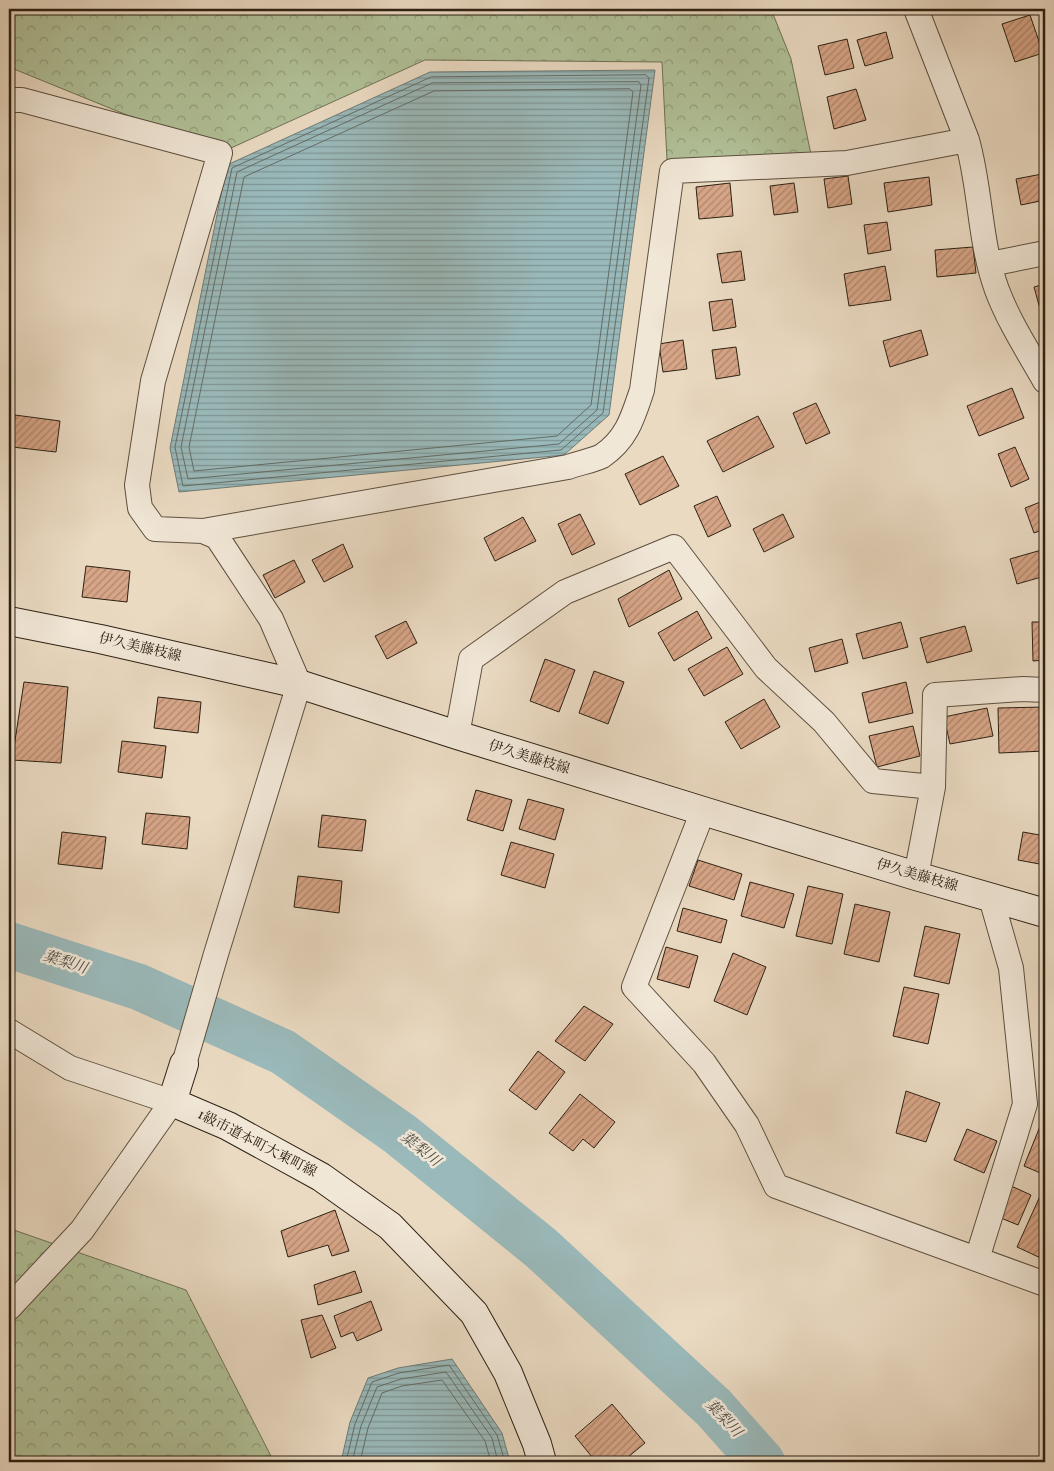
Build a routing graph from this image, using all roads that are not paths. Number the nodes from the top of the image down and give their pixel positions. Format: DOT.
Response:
graph roads {
  1 [pos="916,9"];
  2 [pos="9,100"];
  3 [pos="967,140"];
  4 [pos="1045,254"];
  5 [pos="990,264"];
  6 [pos="1045,381"];
  7 [pos="203,531"];
  8 [pos="9,621"];
  9 [pos="299,684"];
  10 [pos="1045,690"];
  11 [pos="457,735"];
  12 [pos="933,787"];
  13 [pos="704,811"];
  14 [pos="916,876"];
  15 [pos="991,898"];
  16 [pos="1045,913"];
  17 [pos="9,1031"];
  18 [pos="184,1064"];
  19 [pos="172,1102"];
  20 [pos="977,1259"];
  21 [pos="1045,1284"];
  22 [pos="9,1308"];
  23 [pos="542,1462"];
  1 -- 3 [label="street"];
  2 -- 7 [label="street"];
  3 -- 5 [label="street"];
  3 -- 7 [label="street"];
  4 -- 5 [label="street"];
  5 -- 6 [label="street"];
  7 -- 9 [label="street"];
  8 -- 9 [label="main road, 伊久美藤枝線"];
  9 -- 11 [label="main road, 伊久美藤枝線"];
  9 -- 18 [label="street"];
  10 -- 12 [label="street"];
  11 -- 12 [label="street"];
  11 -- 13 [label="main road, 伊久美藤枝線"];
  12 -- 14 [label="street"];
  13 -- 14 [label="main road, 伊久美藤枝線"];
  13 -- 20 [label="street"];
  14 -- 15 [label="main road, 伊久美藤枝線"];
  15 -- 16 [label="main road, 伊久美藤枝線"];
  15 -- 20 [label="street"];
  17 -- 19 [label="street"];
  18 -- 19 [label="main road"];
  19 -- 22 [label="street"];
  19 -- 23 [label="main road, 1級市道本町大東町線"];
  20 -- 21 [label="street"];
}
